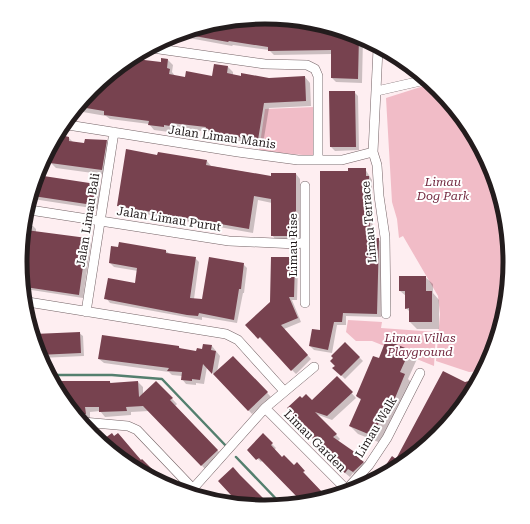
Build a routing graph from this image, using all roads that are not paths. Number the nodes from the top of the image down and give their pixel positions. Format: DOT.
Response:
graph roads {
  1 [pos="160,49"];
  2 [pos="378,53"];
  3 [pos="420,81"];
  4 [pos="377,91"];
  5 [pos="70,125"];
  6 [pos="114,132"];
  7 [pos="373,152"];
  8 [pos="318,160"];
  9 [pos="305,186"];
  10 [pos="33,210"];
  11 [pos="100,221"];
  12 [pos="305,242"];
  13 [pos="31,302"];
  14 [pos="305,303"];
  15 [pos="86,312"];
  16 [pos="386,314"];
  17 [pos="314,367"];
  18 [pos="420,373"];
  19 [pos="284,391"];
  20 [pos="265,408"];
  21 [pos="90,423"];
  22 [pos="353,483"];
  23 [pos="343,486"];
  24 [pos="191,488"];
  25 [pos="195,489"];
  1 -- 8 [label="street"];
  2 -- 4 [label="street, Limau Terrace"];
  3 -- 4 [label="street"];
  4 -- 7 [label="street, Limau Terrace"];
  5 -- 6 [label="street, Jalan Limau Manis"];
  6 -- 8 [label="street, Jalan Limau Manis"];
  6 -- 11 [label="street, Jalan Limau Bali"];
  7 -- 8 [label="street, Jalan Limau Manis"];
  7 -- 16 [label="street, Limau Terrace"];
  9 -- 12 [label="street, Limau Rise"];
  10 -- 11 [label="street, Jalan Limau Purut"];
  11 -- 12 [label="street, Jalan Limau Purut"];
  11 -- 15 [label="street, Jalan Limau Bali"];
  12 -- 14 [label="street, Limau Rise"];
  13 -- 15 [label="street"];
  15 -- 19 [label="street, Limau Garden"];
  17 -- 19 [label="street, Limau Garden"];
  18 -- 22 [label="street, Limau Walk"];
  19 -- 20 [label="street, Limau Garden"];
  20 -- 23 [label="street, Limau Garden"];
  20 -- 25 [label="street, Limau Garden"];
  21 -- 24 [label="street, Limau Garden"];
}
